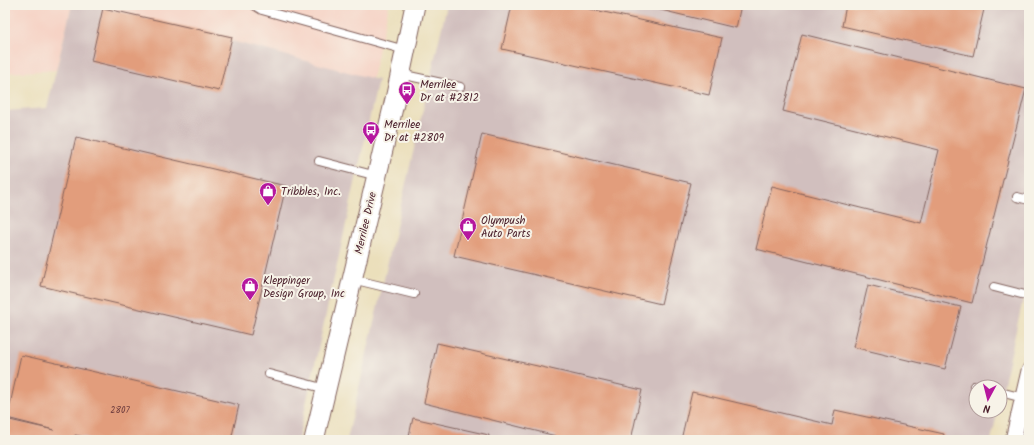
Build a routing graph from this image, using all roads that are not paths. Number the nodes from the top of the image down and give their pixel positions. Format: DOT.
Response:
graph roads {
  1 [pos="254,5"];
  2 [pos="415,5"];
  3 [pos="405,50"];
  4 [pos="400,74"];
  5 [pos="460,87"];
  6 [pos="319,161"];
  7 [pos="376,176"];
  8 [pos="1017,197"];
  9 [pos="1029,200"];
  10 [pos="352,279"];
  11 [pos="994,287"];
  12 [pos="414,294"];
  13 [pos="1029,296"];
  14 [pos="1029,371"];
  15 [pos="269,374"];
  16 [pos="326,389"];
  17 [pos="1008,394"];
  18 [pos="1023,398"];
  19 [pos="314,440"];
  20 [pos="1012,440"];
  1 -- 3 [label="lane"];
  2 -- 3 [label="street, Merrilee Drive"];
  3 -- 4 [label="street, Merrilee Drive"];
  4 -- 5 [label="lane"];
  4 -- 7 [label="street, Merrilee Drive"];
  6 -- 7 [label="lane"];
  7 -- 10 [label="street, Merrilee Drive"];
  8 -- 9 [label="lane"];
  10 -- 12 [label="lane"];
  10 -- 16 [label="street, Merrilee Drive"];
  11 -- 13 [label="lane"];
  14 -- 18 [label="street"];
  15 -- 16 [label="lane"];
  16 -- 19 [label="street, Merrilee Drive"];
  17 -- 18 [label="lane"];
  18 -- 20 [label="street"];
}
